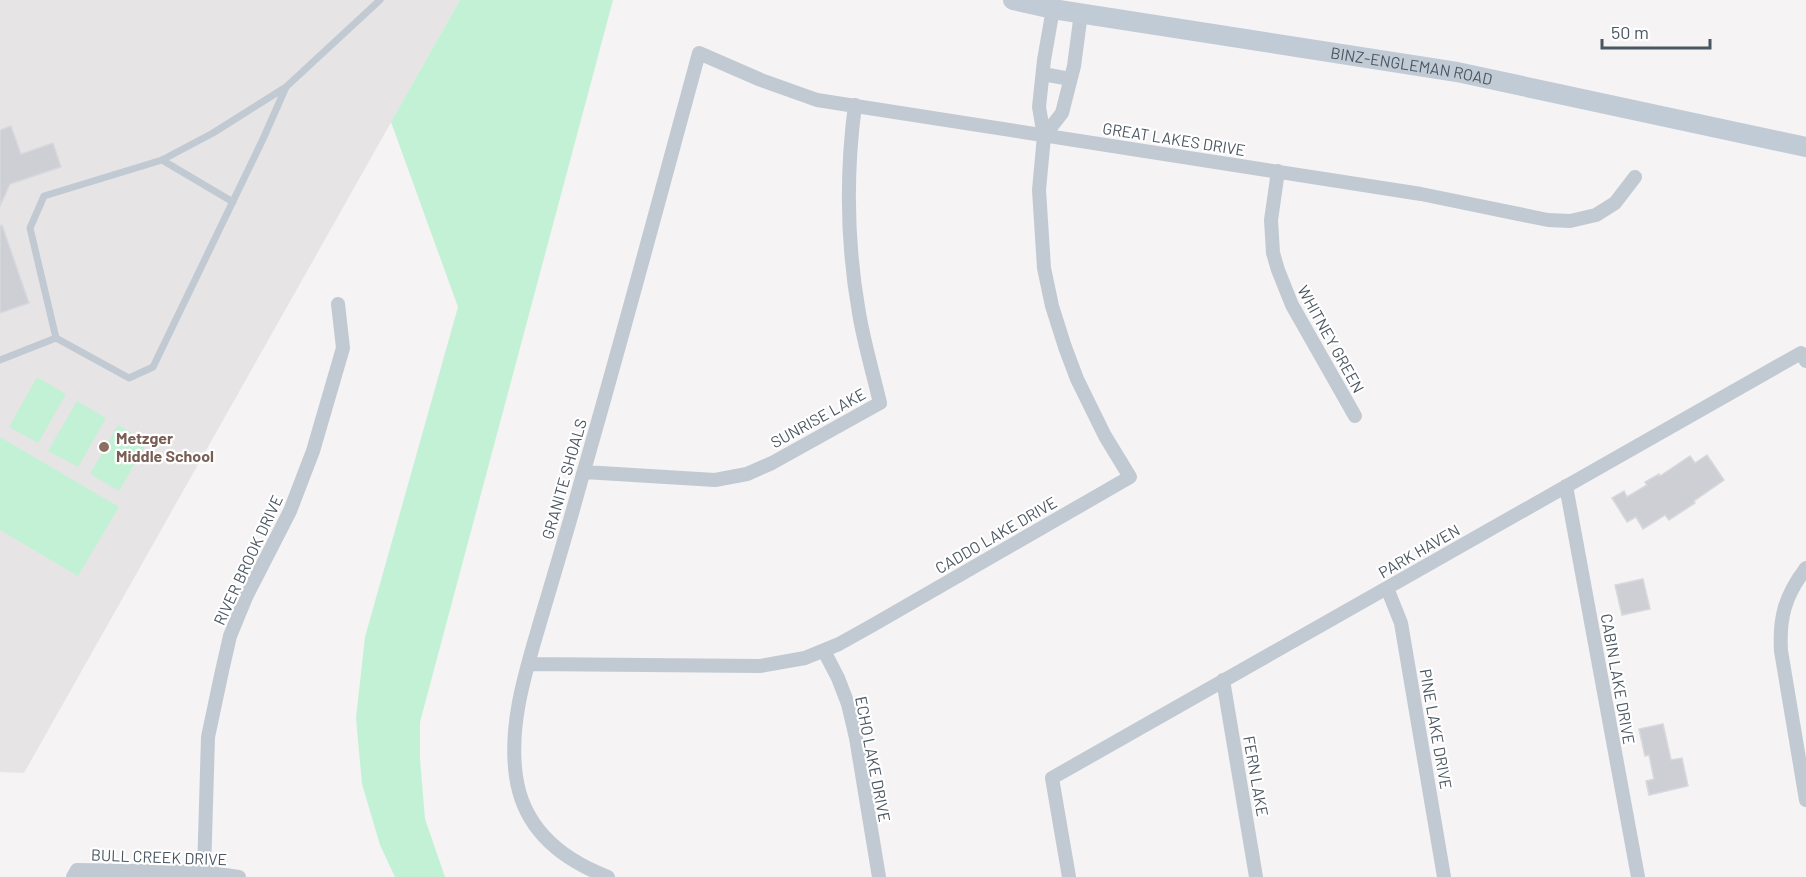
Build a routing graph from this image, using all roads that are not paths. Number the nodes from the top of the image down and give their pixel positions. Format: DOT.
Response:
graph roads {
  1 [pos="380,0"];
  2 [pos="1013,0"];
  3 [pos="1053,9"];
  4 [pos="1081,13"];
  5 [pos="699,53"];
  6 [pos="1043,74"];
  7 [pos="1070,79"];
  8 [pos="286,87"];
  9 [pos="855,105"];
  10 [pos="1044,136"];
  11 [pos="1806,147"];
  12 [pos="162,160"];
  13 [pos="1278,171"];
  14 [pos="1635,177"];
  15 [pos="233,202"];
  16 [pos="338,304"];
  17 [pos="56,338"];
  18 [pos="1804,357"];
  19 [pos="0,360"];
  20 [pos="1355,416"];
  21 [pos="584,472"];
  22 [pos="1566,486"];
  23 [pos="1806,568"];
  24 [pos="1387,588"];
  25 [pos="824,651"];
  26 [pos="528,664"];
  27 [pos="1223,680"];
  28 [pos="1806,800"];
  29 [pos="204,872"];
  30 [pos="75,874"];
  31 [pos="239,877"];
  32 [pos="608,877"];
  33 [pos="879,877"];
  34 [pos="1069,877"];
  35 [pos="1256,877"];
  36 [pos="1444,877"];
  37 [pos="1638,877"];
  1 -- 8 [label="lane"];
  2 -- 3 [label="street, BINZ-ENGLEMAN ROAD"];
  3 -- 4 [label="street, BINZ-ENGLEMAN ROAD"];
  3 -- 6 [label="street, CADDO LAKE DRIVE"];
  4 -- 7 [label="street"];
  4 -- 11 [label="street, BINZ-ENGLEMAN ROAD"];
  5 -- 9 [label="street, GREAT LAKES DRIVE"];
  5 -- 21 [label="street, GRANITE SHOALS"];
  6 -- 7 [label="street"];
  6 -- 10 [label="street, CADDO LAKE DRIVE"];
  7 -- 10 [label="street"];
  8 -- 12 [label="lane"];
  8 -- 15 [label="lane"];
  9 -- 10 [label="street, GREAT LAKES DRIVE"];
  9 -- 21 [label="street, SUNRISE LAKE"];
  10 -- 13 [label="street, GREAT LAKES DRIVE"];
  10 -- 25 [label="street, CADDO LAKE DRIVE"];
  12 -- 15 [label="lane"];
  12 -- 17 [label="lane"];
  13 -- 14 [label="street, GREAT LAKES DRIVE"];
  13 -- 20 [label="street, WHITNEY GREEN"];
  15 -- 17 [label="lane"];
  16 -- 29 [label="street, RIVER BROOK DRIVE"];
  17 -- 19 [label="lane"];
  18 -- 22 [label="street, PARK HAVEN"];
  21 -- 26 [label="street, GRANITE SHOALS"];
  22 -- 24 [label="street, PARK HAVEN"];
  22 -- 37 [label="street, CABIN LAKE DRIVE"];
  23 -- 28 [label="street"];
  24 -- 27 [label="street, PARK HAVEN"];
  24 -- 36 [label="street, PINE LAKE DRIVE"];
  25 -- 26 [label="street, CADDO LAKE DRIVE"];
  25 -- 33 [label="street, ECHO LAKE DRIVE"];
  26 -- 32 [label="street, GRANITE SHOALS"];
  27 -- 34 [label="street, PARK HAVEN"];
  27 -- 35 [label="street, FERN LAKE"];
  29 -- 30 [label="street, BULL CREEK DRIVE"];
  29 -- 31 [label="street, BULL CREEK DRIVE"];
}
